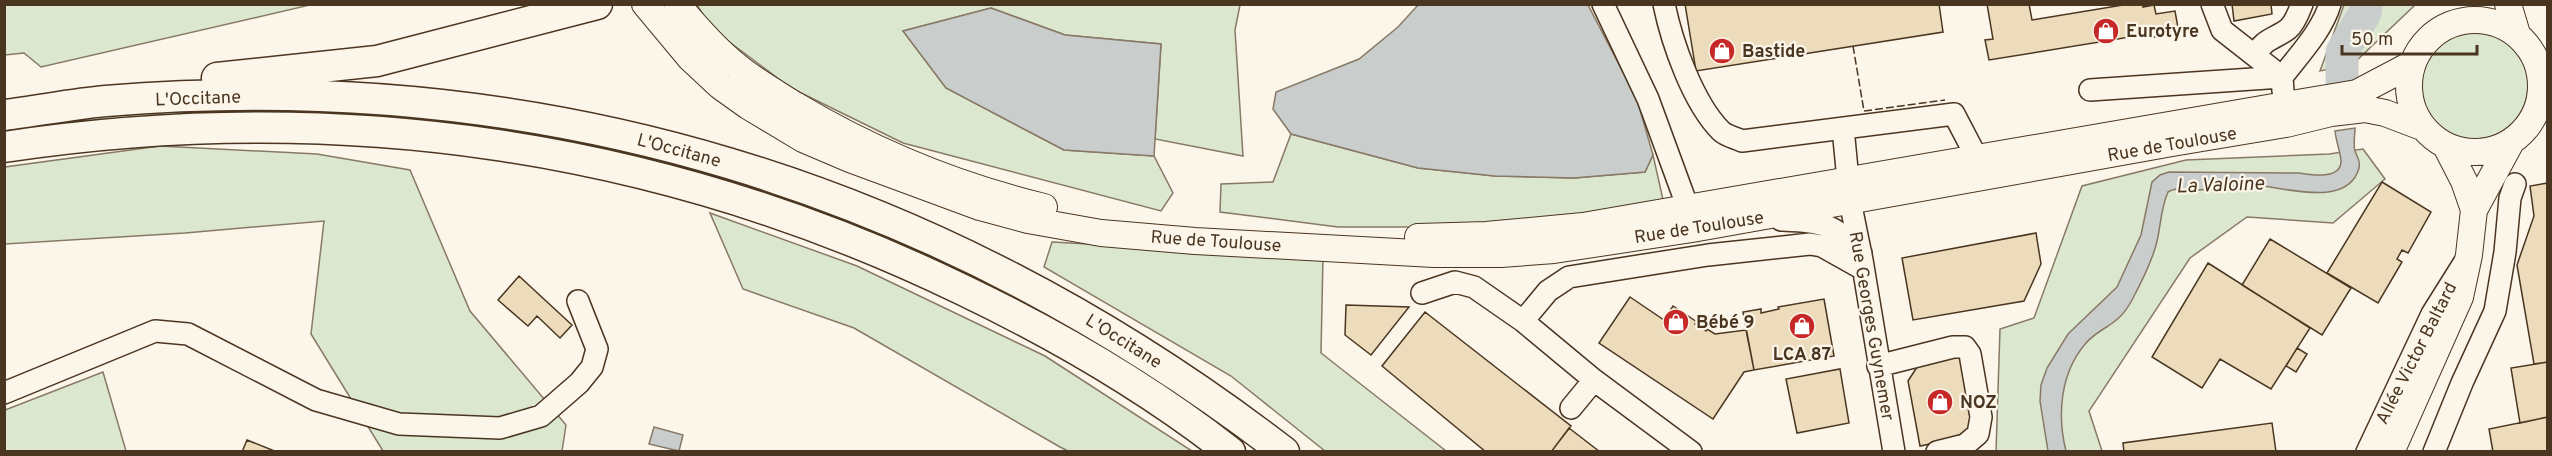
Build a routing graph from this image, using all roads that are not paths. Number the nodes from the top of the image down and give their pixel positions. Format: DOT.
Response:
graph roads {
  1 [pos="645,4"];
  2 [pos="677,4"];
  3 [pos="1603,4"];
  4 [pos="1664,4"];
  5 [pos="2212,4"];
  6 [pos="2302,4"];
  7 [pos="2330,4"];
  8 [pos="2508,4"];
  9 [pos="585,6"];
  10 [pos="2457,14"];
  11 [pos="2517,34"];
  12 [pos="2256,56"];
  13 [pos="2541,58"];
  14 [pos="2412,64"];
  15 [pos="2282,77"];
  16 [pos="2090,90"];
  17 [pos="2544,98"];
  18 [pos="105,101"];
  19 [pos="2286,114"];
  20 [pos="4,115"];
  21 [pos="2422,127"];
  22 [pos="1843,128"];
  23 [pos="2511,142"];
  24 [pos="2446,146"];
  25 [pos="4,147"];
  26 [pos="854,149"];
  27 [pos="1977,158"];
  28 [pos="2515,184"];
  29 [pos="1849,191"];
  30 [pos="2474,210"];
  31 [pos="1690,218"];
  32 [pos="1750,219"];
  33 [pos="2469,255"];
  34 [pos="1862,261"];
  35 [pos="1422,293"];
  36 [pos="578,301"];
  37 [pos="1523,321"];
  38 [pos="1878,366"];
  39 [pos="1594,380"];
  40 [pos="4,393"];
  41 [pos="1571,408"];
  42 [pos="1230,452"];
  43 [pos="1284,452"];
  44 [pos="1691,452"];
  45 [pos="1894,452"];
  46 [pos="1937,452"];
  47 [pos="2367,452"];
  48 [pos="2391,452"];
  49 [pos="2434,452"];
  1 -- 26 [label="main road, Rue de Toulouse"];
  2 -- 26 [label="main road, Rue de Toulouse"];
  3 -- 31 [label="street"];
  4 -- 22 [label="street"];
  5 -- 12 [label="street"];
  6 -- 12 [label="street"];
  7 -- 15 [label="street"];
  8 -- 11 [label="main road"];
  9 -- 18 [label="highway"];
  10 -- 11 [label="main road, Rue de Toulouse"];
  10 -- 14 [label="main road, Rue de Toulouse"];
  11 -- 13 [label="main road, Rue de Toulouse"];
  12 -- 15 [label="street"];
  13 -- 17 [label="main road, Rue de Toulouse"];
  14 -- 19 [label="main road, Rue de Toulouse"];
  14 -- 21 [label="main road, Rue de Toulouse"];
  15 -- 16 [label="street"];
  15 -- 19 [label="street"];
  17 -- 23 [label="main road, Rue de Toulouse"];
  18 -- 20 [label="highway, L'Occitane"];
  18 -- 43 [label="highway, L'Occitane"];
  19 -- 21 [label="main road, Rue de Toulouse"];
  19 -- 27 [label="main road, Rue de Toulouse"];
  19 -- 29 [label="main road, Rue de Toulouse"];
  21 -- 24 [label="main road, Rue de Toulouse"];
  22 -- 27 [label="street"];
  22 -- 29 [label="street, Rue Georges Guynemer"];
  23 -- 24 [label="main road, Rue de Toulouse"];
  23 -- 30 [label="main road"];
  24 -- 30 [label="main road"];
  25 -- 42 [label="highway, L'Occitane"];
  26 -- 31 [label="main road, Rue de Toulouse"];
  27 -- 29 [label="main road, Rue de Toulouse"];
  28 -- 49 [label="street"];
  29 -- 31 [label="main road, Rue de Toulouse"];
  29 -- 32 [label="main road, Rue de Toulouse"];
  29 -- 34 [label="street, Rue Georges Guynemer"];
  30 -- 33 [label="main road"];
  31 -- 32 [label="main road, Rue de Toulouse"];
  32 -- 34 [label="street"];
  33 -- 47 [label="street, Allée Victor Baltard"];
  33 -- 48 [label="main road"];
  34 -- 37 [label="street"];
  34 -- 38 [label="street, Rue Georges Guynemer"];
  35 -- 37 [label="street"];
  36 -- 40 [label="street"];
  37 -- 39 [label="street"];
  38 -- 45 [label="street, Rue Georges Guynemer"];
  38 -- 46 [label="street"];
  39 -- 41 [label="street"];
  39 -- 44 [label="street"];
}
